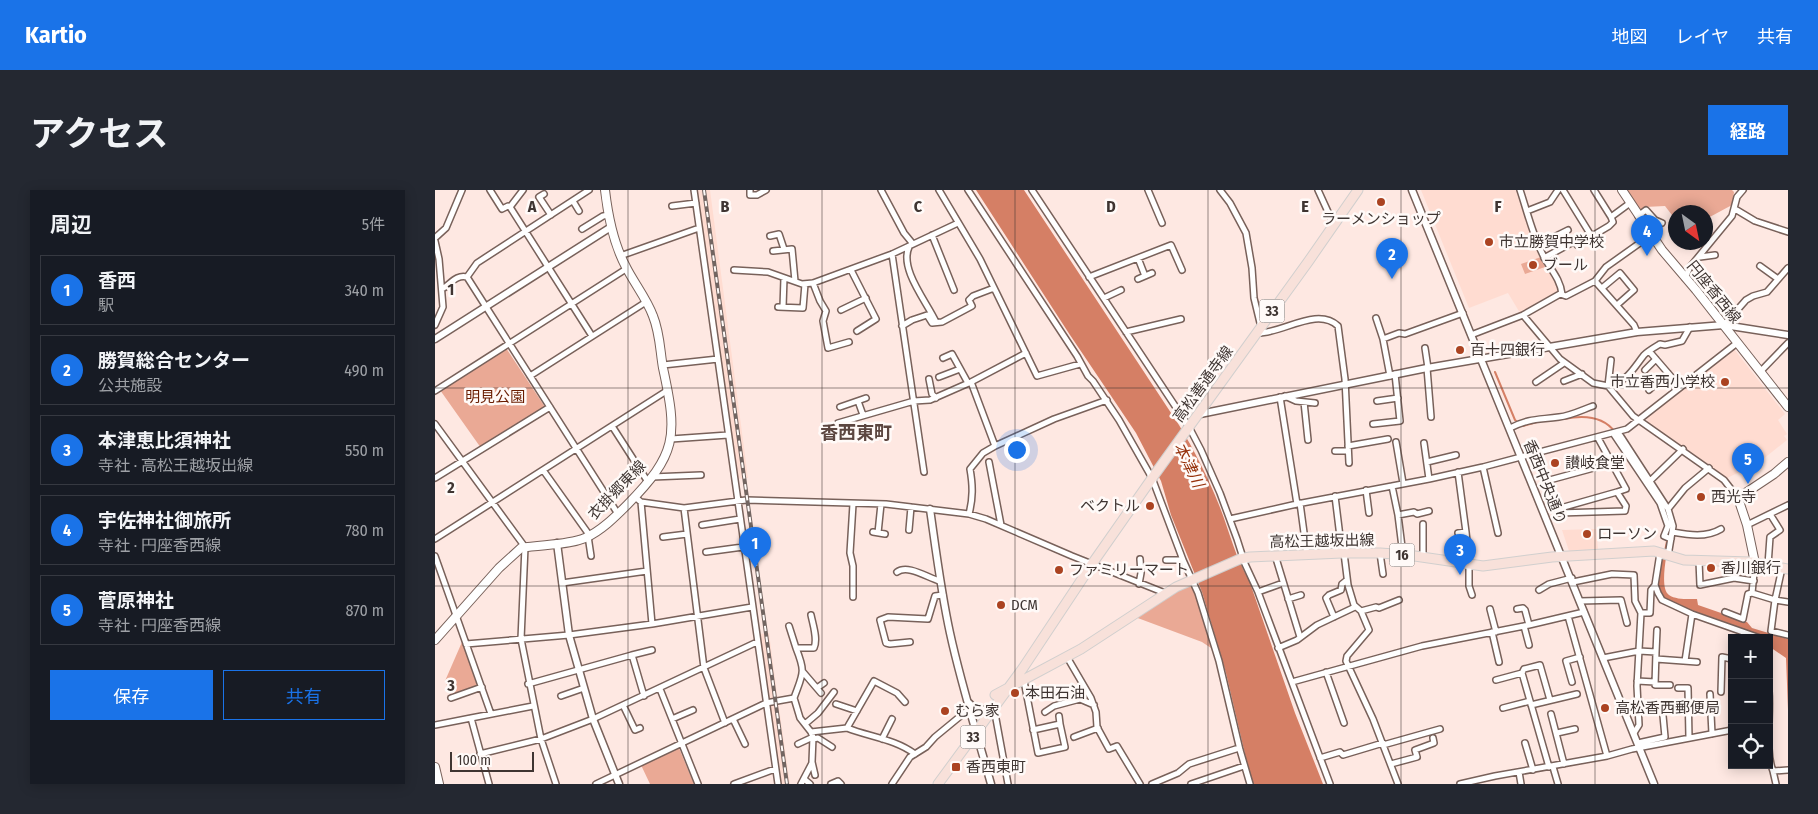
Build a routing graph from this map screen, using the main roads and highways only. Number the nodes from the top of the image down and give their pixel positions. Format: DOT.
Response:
graph roads {
  1 [pos="605,190"];
  2 [pos="1357,190"];
  3 [pos="1622,190"];
  4 [pos="1788,407"];
  5 [pos="1788,462"];
  6 [pos="1755,563"];
  7 [pos="1785,569"];
  8 [pos="435,640"];
  9 [pos="1023,674"];
  10 [pos="1007,689"];
  11 [pos="995,695"];
  12 [pos="989,711"];
  13 [pos="975,725"];
  14 [pos="435,767"];
  15 [pos="439,784"];
  16 [pos="934,784"];
  17 [pos="938,784"];
  1 -- 8 [label="main road, 衣掛郷東線"];
  2 -- 9 [label="main road, 高松善通寺線 / 33"];
  3 -- 4 [label="main road, 円座香西線"];
  5 -- 6 [label="main road"];
  6 -- 7 [label="main road, 高松王越坂出線 / 16"];
  6 -- 9 [label="main road, 高松王越坂出線 / 16"];
  9 -- 10 [label="main road, 高松善通寺線 / 33"];
  9 -- 11 [label="main road, 高松善通寺線 / 33"];
  10 -- 11 [label="main road, 高松善通寺線 / 33"];
  10 -- 12 [label="main road, 高松善通寺線 / 33"];
  11 -- 12 [label="main road, 高松善通寺線 / 33"];
  12 -- 13 [label="main road, 高松善通寺線 / 33"];
  13 -- 16 [label="main road, 高松善通寺線 / 33"];
  13 -- 17 [label="main road, 高松善通寺線 / 33"];
  14 -- 15 [label="main road"];
}
